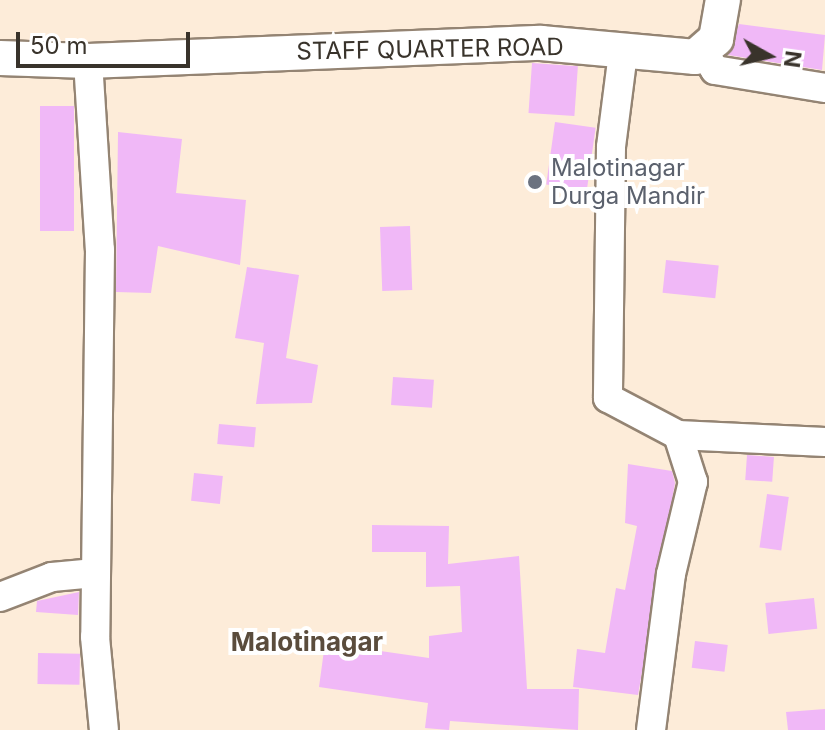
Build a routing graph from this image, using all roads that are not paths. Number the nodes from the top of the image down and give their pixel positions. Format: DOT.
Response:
graph roads {
  1 [pos="723,0"];
  2 [pos="623,53"];
  3 [pos="704,53"];
  4 [pos="0,58"];
  5 [pos="88,61"];
  6 [pos="825,88"];
  7 [pos="678,435"];
  8 [pos="825,442"];
  9 [pos="95,573"];
  10 [pos="0,597"];
  11 [pos="104,730"];
  12 [pos="651,730"];
  1 -- 3 [label="street"];
  2 -- 3 [label="street, STAFF QUARTER ROAD"];
  2 -- 5 [label="street, STAFF QUARTER ROAD"];
  2 -- 7 [label="street"];
  3 -- 6 [label="street"];
  4 -- 5 [label="street, STAFF QUARTER ROAD"];
  5 -- 9 [label="street"];
  7 -- 8 [label="street"];
  7 -- 12 [label="street"];
  9 -- 10 [label="street"];
  9 -- 11 [label="street"];
}
